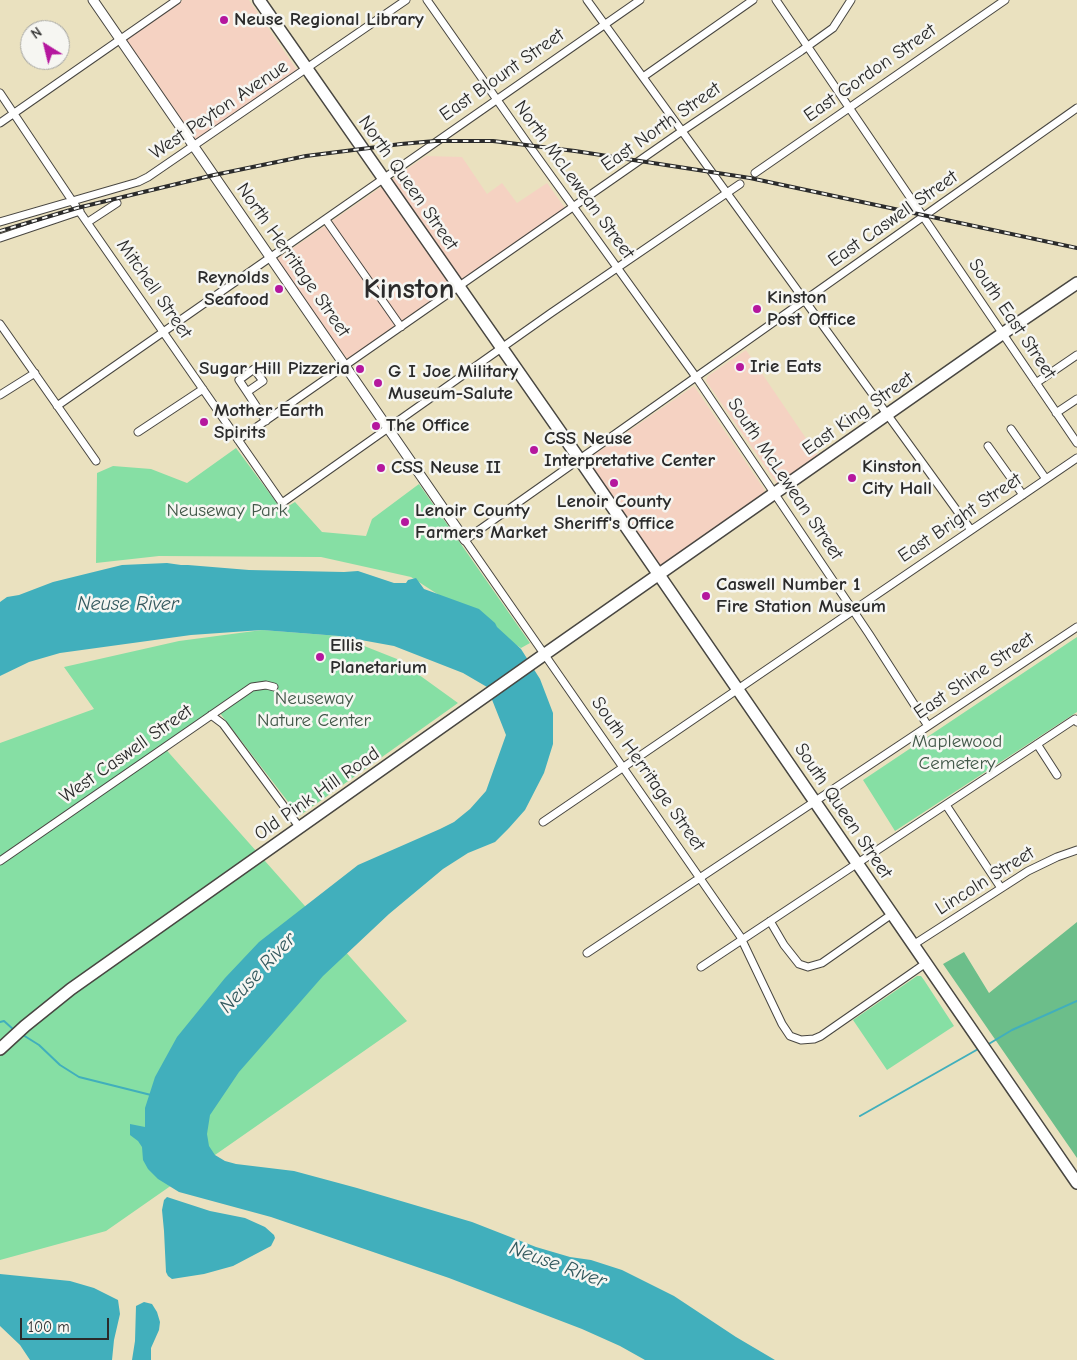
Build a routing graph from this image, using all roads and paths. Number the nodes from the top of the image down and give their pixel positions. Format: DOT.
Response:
graph roads {
  1 [pos="93,0"];
  2 [pos="177,0"];
  3 [pos="259,0"];
  4 [pos="406,0"];
  5 [pos="427,0"];
  6 [pos="587,0"];
  7 [pos="640,0"];
  8 [pos="752,0"];
  9 [pos="776,0"];
  10 [pos="851,0"];
  11 [pos="1004,0"];
  12 [pos="604,24"];
  13 [pos="120,40"];
  14 [pos="807,46"];
  15 [pos="308,69"];
  16 [pos="643,77"];
  17 [pos="0,93"];
  18 [pos="497,99"];
  19 [pos="848,108"];
  20 [pos="1077,108"];
  21 [pos="14,113"];
  22 [pos="0,123"];
  23 [pos="682,131"];
  24 [pos="194,146"];
  25 [pos="755,173"];
  26 [pos="384,178"];
  27 [pos="740,184"];
  28 [pos="726,192"];
  29 [pos="72,200"];
  30 [pos="117,203"];
  31 [pos="573,208"];
  32 [pos="80,211"];
  33 [pos="921,216"];
  34 [pos="326,220"];
  35 [pos="0,222"];
  36 [pos="88,222"];
  37 [pos="0,238"];
  38 [pos="271,258"];
  39 [pos="617,268"];
  40 [pos="1077,283"];
  41 [pos="460,286"];
  42 [pos="805,301"];
  43 [pos="0,324"];
  44 [pos="401,327"];
  45 [pos="164,331"];
  46 [pos="1002,334"];
  47 [pos="503,349"];
  48 [pos="1077,355"];
  49 [pos="346,365"];
  50 [pos="35,374"];
  51 [pos="696,377"];
  52 [pos="1036,383"];
  53 [pos="203,389"];
  54 [pos="247,392"];
  55 [pos="0,395"];
  56 [pos="1077,399"];
  57 [pos="57,406"];
  58 [pos="1056,413"];
  59 [pos="887,414"];
  60 [pos="266,420"];
  61 [pos="389,429"];
  62 [pos="1011,429"];
  63 [pos="138,432"];
  64 [pos="238,440"];
  65 [pos="1077,443"];
  66 [pos="988,446"];
  67 [pos="1077,458"];
  68 [pos="580,460"];
  69 [pos="96,461"];
  70 [pos="1046,479"];
  71 [pos="776,494"];
  72 [pos="1023,495"];
  73 [pos="971,530"];
  74 [pos="465,540"];
  75 [pos="660,575"];
  76 [pos="854,611"];
  77 [pos="1077,627"];
  78 [pos="542,655"];
  79 [pos="274,687"];
  80 [pos="738,689"];
  81 [pos="211,715"];
  82 [pos="1076,720"];
  83 [pos="928,726"];
  84 [pos="1037,744"];
  85 [pos="624,767"];
  86 [pos="1057,775"];
  87 [pos="815,801"];
  88 [pos="946,805"];
  89 [pos="543,822"];
  90 [pos="300,828"];
  91 [pos="1077,850"];
  92 [pos="0,861"];
  93 [pos="857,863"];
  94 [pos="700,878"];
  95 [pos="1001,888"];
  96 [pos="892,914"];
  97 [pos="770,921"];
  98 [pos="742,940"];
  99 [pos="914,945"];
  100 [pos="587,953"];
  101 [pos="926,963"];
  102 [pos="700,968"];
  103 [pos="2,1047"];
  104 [pos="1077,1182"];
  1 -- 13 [label="street, North Herritage Street"];
  2 -- 13 [label="street"];
  3 -- 15 [label="main road, North Queen Street"];
  4 -- 15 [label="street, West Peyton Avenue"];
  5 -- 18 [label="street, North McLewean Street"];
  6 -- 12 [label="street"];
  7 -- 12 [label="street, East Blount Street"];
  8 -- 16 [label="street"];
  9 -- 14 [label="street, South East Street"];
  10 -- 14 [label="street, East North Street"];
  11 -- 19 [label="street, East Gordon Street"];
  12 -- 16 [label="street"];
  12 -- 18 [label="street, East Blount Street"];
  13 -- 21 [label="street"];
  13 -- 24 [label="street, North Herritage Street"];
  14 -- 19 [label="street, South East Street"];
  14 -- 23 [label="street, East North Street"];
  15 -- 24 [label="street, West Peyton Avenue"];
  15 -- 26 [label="main road, North Queen Street"];
  16 -- 23 [label="street"];
  17 -- 21 [label="street, Mitchell Street"];
  18 -- 26 [label="street, East Blount Street"];
  18 -- 31 [label="street, North McLewean Street"];
  19 -- 25 [label="street, East Gordon Street"];
  19 -- 33 [label="street, South East Street"];
  20 -- 33 [label="street, East Caswell Street"];
  21 -- 22 [label="street"];
  21 -- 29 [label="street, Mitchell Street"];
  23 -- 28 [label="street"];
  23 -- 31 [label="street, East North Street"];
  24 -- 29 [label="street, West Peyton Avenue"];
  24 -- 38 [label="street, North Herritage Street"];
  26 -- 34 [label="street, East Blount Street"];
  26 -- 41 [label="main road, North Queen Street"];
  27 -- 28 [label="street"];
  28 -- 39 [label="street"];
  28 -- 42 [label="street"];
  29 -- 32 [label="street, Mitchell Street"];
  29 -- 35 [label="street, West Peyton Avenue"];
  30 -- 36 [label="street"];
  31 -- 39 [label="street, North McLewean Street"];
  31 -- 41 [label="street, East North Street"];
  32 -- 36 [label="street, Mitchell Street"];
  32 -- 37 [label="street"];
  33 -- 42 [label="street, East Caswell Street"];
  33 -- 46 [label="street, South East Street"];
  34 -- 38 [label="street, East Blount Street"];
  34 -- 44 [label="street"];
  36 -- 45 [label="street, Mitchell Street"];
  38 -- 45 [label="street, East Blount Street"];
  38 -- 49 [label="street, North Herritage Street"];
  39 -- 47 [label="street"];
  39 -- 51 [label="street, North McLewean Street"];
  40 -- 46 [label="main road, East King Street"];
  41 -- 44 [label="street, East North Street"];
  41 -- 47 [label="main road, North Queen Street"];
  42 -- 51 [label="street, East Caswell Street"];
  42 -- 59 [label="street"];
  43 -- 50 [label="street"];
  44 -- 49 [label="street, East North Street"];
  45 -- 53 [label="street, Mitchell Street"];
  45 -- 57 [label="street, East Blount Street"];
  46 -- 52 [label="street, South East Street"];
  46 -- 59 [label="main road, East King Street"];
  47 -- 61 [label="street"];
  47 -- 68 [label="main road, North Queen Street"];
  48 -- 52 [label="street"];
  49 -- 60 [label="street, East North Street"];
  49 -- 61 [label="street, North Herritage Street"];
  50 -- 55 [label="street"];
  50 -- 57 [label="street"];
  51 -- 68 [label="street, East Caswell Street"];
  51 -- 71 [label="street, South McLewean Street"];
  52 -- 58 [label="street, South East Street"];
  53 -- 63 [label="street"];
  53 -- 64 [label="street, Mitchell Street"];
  54 -- 60 [label="street"];
  56 -- 58 [label="street"];
  57 -- 69 [label="street"];
  58 -- 65 [label="street, South East Street"];
  59 -- 71 [label="main road, East King Street"];
  59 -- 73 [label="street"];
  60 -- 64 [label="street, East North Street"];
  61 -- 64 [label="street, Mitchell Street"];
  61 -- 74 [label="street, North Herritage Street"];
  62 -- 70 [label="street"];
  66 -- 72 [label="street"];
  67 -- 70 [label="street, East Bright Street"];
  68 -- 74 [label="street"];
  68 -- 75 [label="main road, South Queen Street"];
  70 -- 72 [label="street, East Bright Street"];
  71 -- 75 [label="main road, East King Street"];
  71 -- 76 [label="street, South McLewean Street"];
  72 -- 73 [label="street, East Bright Street"];
  73 -- 76 [label="street, East Bright Street"];
  74 -- 78 [label="street, South Herritage Street"];
  75 -- 78 [label="main road, Old Pink Hill Road"];
  75 -- 80 [label="main road, South Queen Street"];
  76 -- 80 [label="street, East Bright Street"];
  76 -- 83 [label="street, South McLewean Street"];
  77 -- 83 [label="street, East Shine Street"];
  78 -- 85 [label="street, South Herritage Street"];
  78 -- 90 [label="main road, Old Pink Hill Road"];
  79 -- 81 [label="street, West Caswell Street"];
  80 -- 85 [label="street, East Bright Street"];
  80 -- 87 [label="main road, South Queen Street"];
  81 -- 90 [label="street"];
  81 -- 92 [label="street, West Caswell Street"];
  82 -- 84 [label="street"];
  83 -- 87 [label="street, East Shine Street"];
  84 -- 86 [label="street"];
  84 -- 88 [label="street"];
  85 -- 89 [label="street, East Bright Street"];
  85 -- 94 [label="street, South Herritage Street"];
  87 -- 93 [label="main road, South Queen Street"];
  87 -- 94 [label="street, East Shine Street"];
  88 -- 93 [label="street"];
  88 -- 95 [label="street"];
  90 -- 103 [label="main road, Old Pink Hill Road"];
  91 -- 95 [label="street, Lincoln Street"];
  93 -- 96 [label="main road, South Queen Street"];
  93 -- 97 [label="street"];
  94 -- 98 [label="street, South Herritage Street"];
  94 -- 100 [label="street, East Shine Street"];
  95 -- 99 [label="street, Lincoln Street"];
  96 -- 97 [label="street"];
  96 -- 99 [label="main road, South Queen Street"];
  97 -- 98 [label="street"];
  98 -- 101 [label="street, South Herritage Street"];
  98 -- 102 [label="street"];
  99 -- 101 [label="main road, South Queen Street"];
  101 -- 104 [label="main road, South Queen Street"];
}
